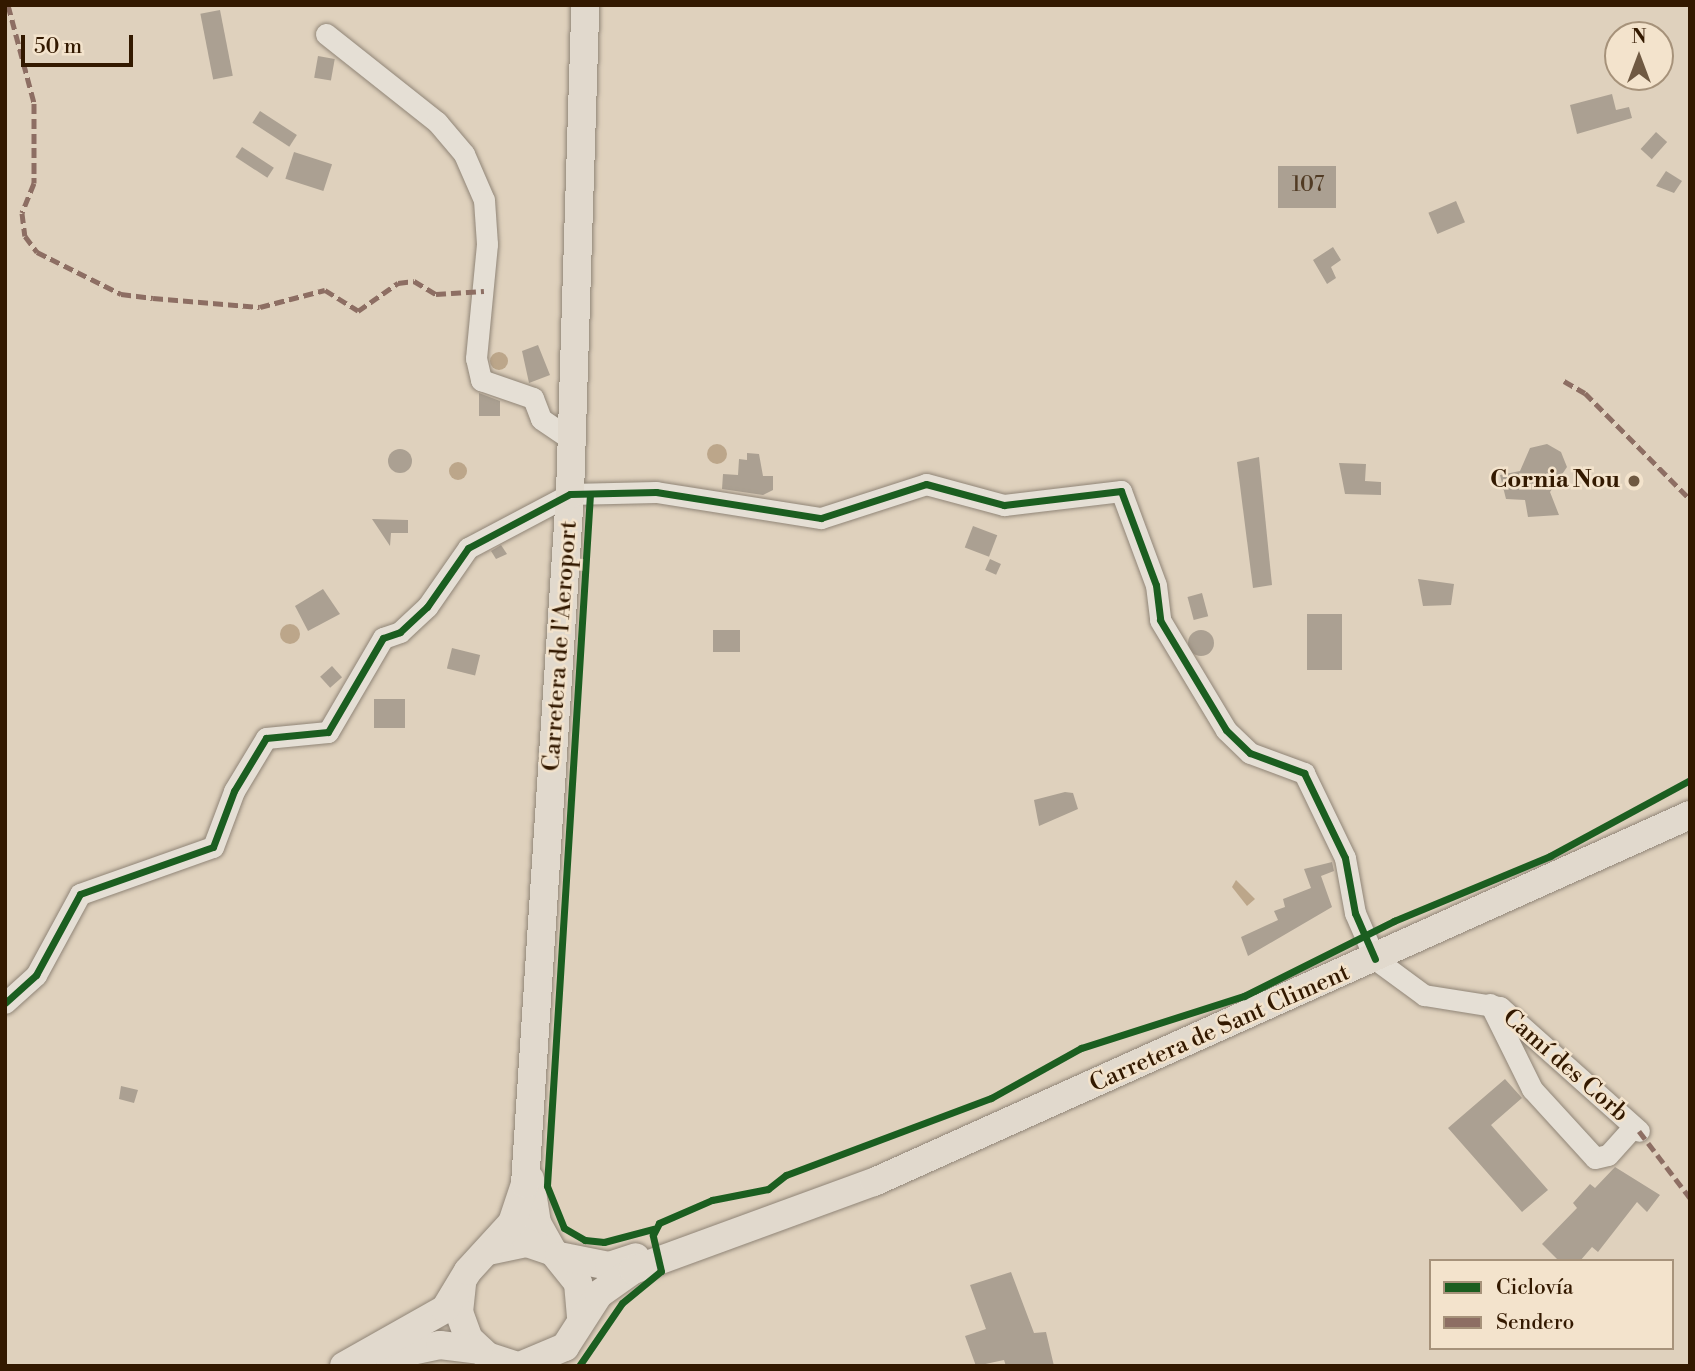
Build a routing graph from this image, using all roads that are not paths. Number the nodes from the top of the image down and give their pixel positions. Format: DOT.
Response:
graph roads {
  1 [pos="585,5"];
  2 [pos="326,34"];
  3 [pos="572,440"];
  4 [pos="570,495"];
  5 [pos="1690,815"];
  6 [pos="1375,959"];
  7 [pos="5,1003"];
  8 [pos="1490,1004"];
  9 [pos="928,1157"];
  10 [pos="528,1160"];
  11 [pos="488,1251"];
  12 [pos="556,1254"];
  13 [pos="462,1284"];
  14 [pos="581,1317"];
  15 [pos="486,1357"];
  16 [pos="530,1364"];
  17 [pos="344,1366"];
  18 [pos="355,1366"];
  1 -- 3 [label="main road, Carretera de l'Aeroport"];
  2 -- 3 [label="street"];
  3 -- 4 [label="main road, Carretera de l'Aeroport"];
  4 -- 6 [label="street"];
  4 -- 7 [label="street"];
  4 -- 10 [label="main road, Carretera de l'Aeroport"];
  5 -- 6 [label="main road, Carretera de Sant Climent"];
  6 -- 8 [label="street, Camí des Corb"];
  6 -- 9 [label="main road, Carretera de Sant Climent"];
  8 -- 8 [label="street, Camí des Corb"];
  9 -- 12 [label="main road"];
  9 -- 14 [label="main road"];
  10 -- 11 [label="main road"];
  10 -- 12 [label="main road"];
  11 -- 12 [label="main road"];
  11 -- 13 [label="main road"];
  12 -- 14 [label="main road"];
  13 -- 15 [label="main road"];
  13 -- 17 [label="main road"];
  14 -- 16 [label="main road"];
  15 -- 16 [label="main road"];
  15 -- 18 [label="main road"];
}
